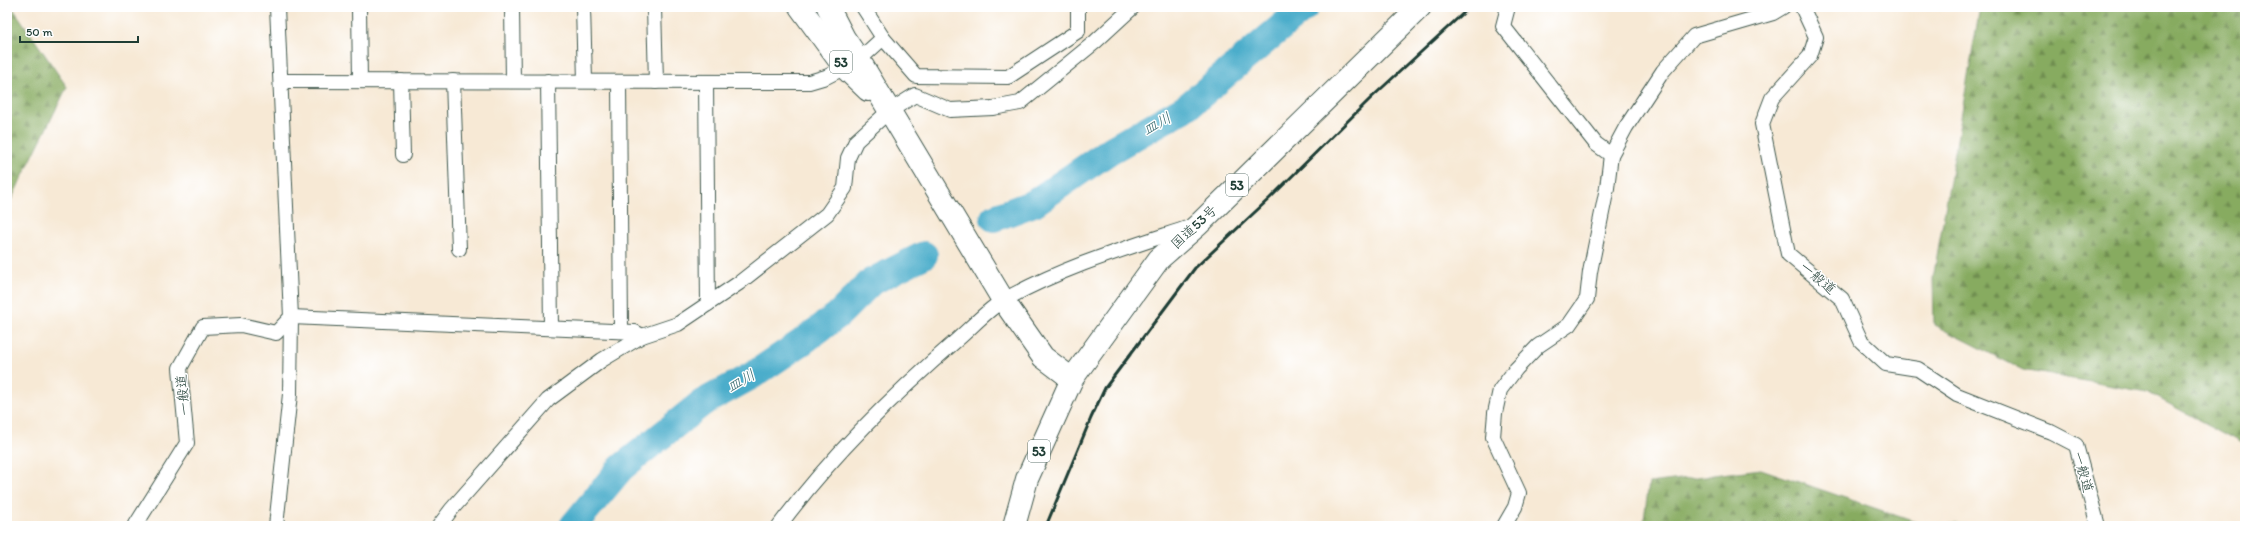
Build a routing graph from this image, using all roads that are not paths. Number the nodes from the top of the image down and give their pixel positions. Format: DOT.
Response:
graph roads {
  1 [pos="277,7"];
  2 [pos="359,7"];
  3 [pos="512,7"];
  4 [pos="583,7"];
  5 [pos="654,7"];
  6 [pos="800,7"];
  7 [pos="828,7"];
  8 [pos="863,7"];
  9 [pos="1078,7"];
  10 [pos="1133,7"];
  11 [pos="1420,7"];
  12 [pos="1508,7"];
  13 [pos="1783,7"];
  14 [pos="1802,7"];
  15 [pos="1078,31"];
  16 [pos="883,38"];
  17 [pos="1095,42"];
  18 [pos="852,64"];
  19 [pos="281,81"];
  20 [pos="360,81"];
  21 [pos="401,81"];
  22 [pos="453,81"];
  23 [pos="513,81"];
  24 [pos="548,81"];
  25 [pos="585,81"];
  26 [pos="618,82"];
  27 [pos="656,82"];
  28 [pos="706,82"];
  29 [pos="893,120"];
  30 [pos="403,155"];
  31 [pos="1611,155"];
  32 [pos="1198,225"];
  33 [pos="459,249"];
  34 [pos="998,293"];
  35 [pos="708,304"];
  36 [pos="291,317"];
  37 [pos="551,328"];
  38 [pos="621,331"];
  39 [pos="642,336"];
  40 [pos="1072,379"];
  41 [pos="135,526"];
  42 [pos="276,526"];
  43 [pos="439,526"];
  44 [pos="778,526"];
  45 [pos="1014,526"];
  46 [pos="1504,526"];
  47 [pos="2098,526"];
  1 -- 19 [label="street"];
  2 -- 20 [label="street"];
  3 -- 23 [label="street"];
  4 -- 25 [label="street"];
  5 -- 27 [label="street"];
  6 -- 18 [label="highway, 53"];
  7 -- 18 [label="highway, 53"];
  8 -- 16 [label="street"];
  9 -- 15 [label="street"];
  10 -- 17 [label="street"];
  11 -- 32 [label="highway, 国道53号 / 53"];
  12 -- 31 [label="street"];
  13 -- 31 [label="street"];
  14 -- 47 [label="street, 一般道"];
  15 -- 16 [label="street"];
  15 -- 17 [label="street"];
  16 -- 18 [label="street"];
  17 -- 29 [label="street"];
  18 -- 28 [label="street"];
  18 -- 29 [label="highway, 53"];
  19 -- 20 [label="street"];
  19 -- 36 [label="street"];
  20 -- 21 [label="street"];
  21 -- 22 [label="street"];
  21 -- 30 [label="street"];
  22 -- 23 [label="street"];
  22 -- 33 [label="street"];
  23 -- 24 [label="street"];
  24 -- 25 [label="street"];
  24 -- 37 [label="street"];
  25 -- 26 [label="street"];
  26 -- 27 [label="street"];
  26 -- 38 [label="street"];
  27 -- 28 [label="street"];
  28 -- 35 [label="street"];
  29 -- 34 [label="highway, 53"];
  29 -- 35 [label="street"];
  31 -- 46 [label="street"];
  32 -- 34 [label="street"];
  32 -- 40 [label="highway, 国道53号 / 53"];
  34 -- 40 [label="highway, 53"];
  34 -- 44 [label="street"];
  35 -- 39 [label="street"];
  36 -- 37 [label="street"];
  36 -- 41 [label="street, 一般道"];
  36 -- 42 [label="street"];
  37 -- 38 [label="street"];
  38 -- 39 [label="street"];
  39 -- 43 [label="street"];
  40 -- 45 [label="highway, 国道53号 / 53"];
}
